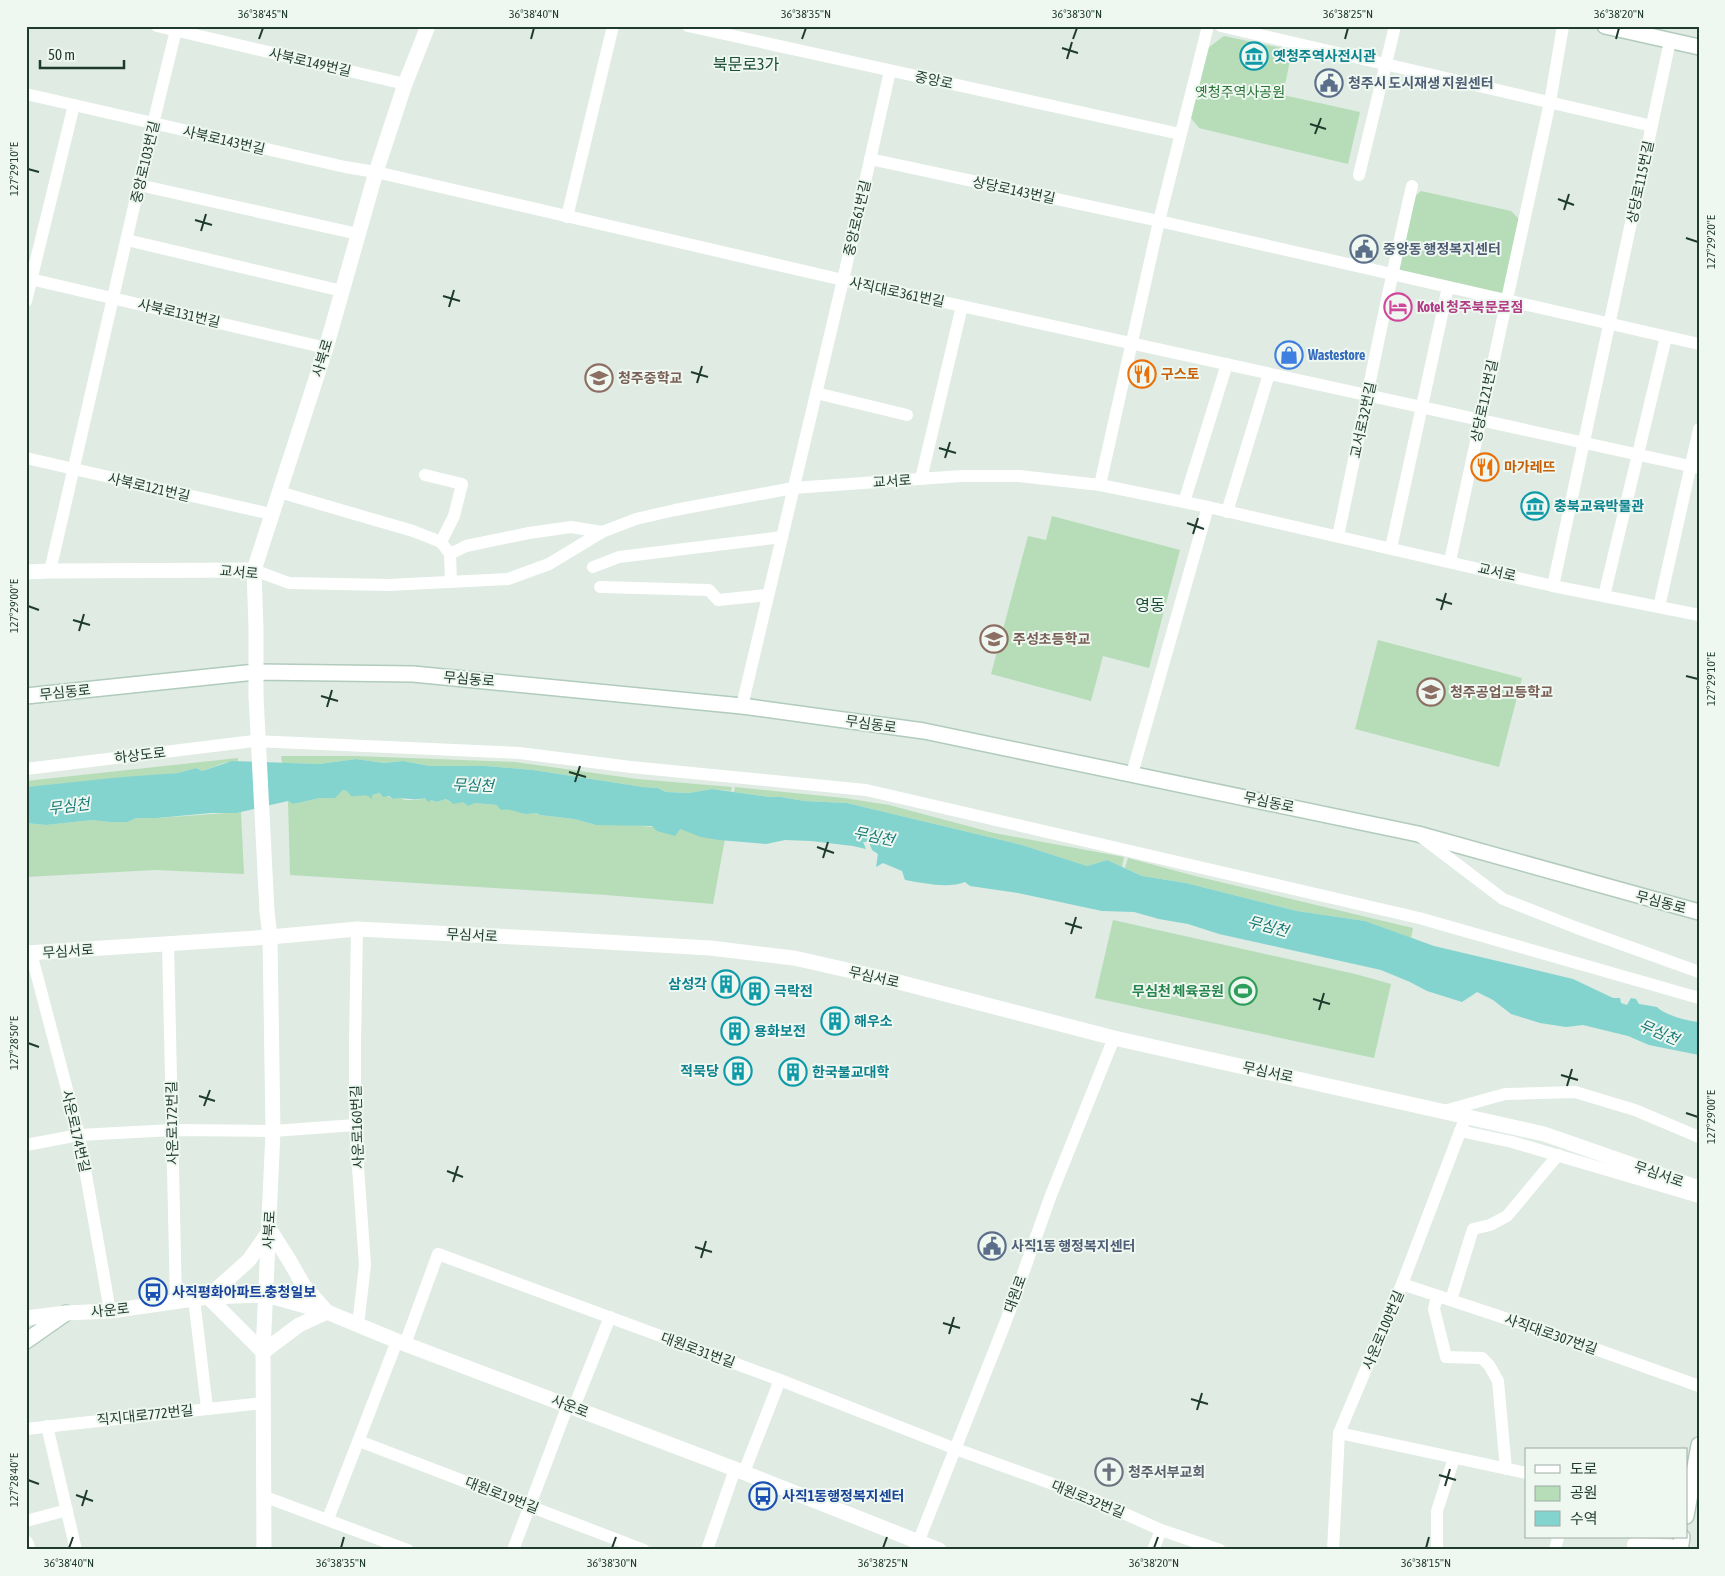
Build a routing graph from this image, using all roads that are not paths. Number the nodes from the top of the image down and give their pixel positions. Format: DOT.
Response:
graph roads {
  1 [pos="157,26"];
  2 [pos="428,26"];
  3 [pos="613,26"];
  4 [pos="688,26"];
  5 [pos="1208,26"];
  6 [pos="1221,26"];
  7 [pos="1395,26"];
  8 [pos="1563,26"];
  9 [pos="1605,26"];
  10 [pos="177,29"];
  11 [pos="1670,41"];
  12 [pos="1699,47"];
  13 [pos="1386,64"];
  14 [pos="890,71"];
  15 [pos="405,84"];
  16 [pos="26,94"];
  17 [pos="1550,102"];
  18 [pos="74,105"];
  19 [pos="153,124"];
  20 [pos="1652,126"];
  21 [pos="1180,134"];
  22 [pos="870,159"];
  23 [pos="376,172"];
  24 [pos="1359,175"];
  25 [pos="139,184"];
  26 [pos="1412,186"];
  27 [pos="567,217"];
  28 [pos="1159,221"];
  29 [pos="358,234"];
  30 [pos="127,240"];
  31 [pos="1392,275"];
  32 [pos="29,278"];
  33 [pos="842,280"];
  34 [pos="1448,287"];
  35 [pos="342,291"];
  36 [pos="114,298"];
  37 [pos="1507,300"];
  38 [pos="26,301"];
  39 [pos="962,306"];
  40 [pos="1610,324"];
  41 [pos="1666,337"];
  42 [pos="1132,342"];
  43 [pos="1699,344"];
  44 [pos="326,348"];
  45 [pos="1227,364"];
  46 [pos="1269,374"];
  47 [pos="816,393"];
  48 [pos="1368,396"];
  49 [pos="1422,407"];
  50 [pos="907,415"];
  51 [pos="1480,419"];
  52 [pos="1699,430"];
  53 [pos="1585,443"];
  54 [pos="1637,454"];
  55 [pos="26,458"];
  56 [pos="1695,467"];
  57 [pos="73,470"];
  58 [pos="425,475"];
  59 [pos="921,479"];
  60 [pos="1100,485"];
  61 [pos="793,488"];
  62 [pos="279,492"];
  63 [pos="1184,502"];
  64 [pos="1208,507"];
  65 [pos="1227,512"];
  66 [pos="271,514"];
  67 [pos="602,532"];
  68 [pos="1338,536"];
  69 [pos="782,537"];
  70 [pos="441,542"];
  71 [pos="1391,548"];
  72 [pos="450,554"];
  73 [pos="1450,561"];
  74 [pos="593,567"];
  75 [pos="50,570"];
  76 [pos="254,570"];
  77 [pos="26,572"];
  78 [pos="451,582"];
  79 [pos="1553,586"];
  80 [pos="600,587"];
  81 [pos="768,595"];
  82 [pos="1604,596"];
  83 [pos="1659,607"];
  84 [pos="1699,615"];
  85 [pos="256,672"];
  86 [pos="26,696"];
  87 [pos="742,706"];
  88 [pos="26,769"];
  89 [pos="1132,774"];
  90 [pos="1418,834"];
  91 [pos="1699,912"];
  92 [pos="357,929"];
  93 [pos="270,937"];
  94 [pos="168,944"];
  95 [pos="29,953"];
  96 [pos="1699,972"];
  97 [pos="1699,998"];
  98 [pos="1114,1038"];
  99 [pos="1444,1111"];
  100 [pos="1466,1116"];
  101 [pos="355,1125"];
  102 [pos="172,1130"];
  103 [pos="273,1131"];
  104 [pos="1460,1131"];
  105 [pos="79,1135"];
  106 [pos="1699,1137"];
  107 [pos="26,1145"];
  108 [pos="1558,1155"];
  109 [pos="1699,1188"];
  110 [pos="1699,1196"];
  111 [pos="270,1230"];
  112 [pos="1402,1284"];
  113 [pos="266,1295"];
  114 [pos="1437,1296"];
  115 [pos="201,1298"];
  116 [pos="1451,1300"];
  117 [pos="176,1302"];
  118 [pos="110,1311"];
  119 [pos="327,1312"];
  120 [pos="66,1313"];
  121 [pos="610,1317"];
  122 [pos="26,1318"];
  123 [pos="358,1325"];
  124 [pos="26,1341"];
  125 [pos="401,1343"];
  126 [pos="263,1352"];
  127 [pos="780,1380"];
  128 [pos="1699,1386"];
  129 [pos="263,1403"];
  130 [pos="571,1406"];
  131 [pos="207,1408"];
  132 [pos="47,1426"];
  133 [pos="26,1429"];
  134 [pos="1339,1433"];
  135 [pos="359,1441"];
  136 [pos="1699,1445"];
  137 [pos="956,1450"];
  138 [pos="1454,1458"];
  139 [pos="1506,1469"];
  140 [pos="740,1471"];
  141 [pos="1525,1473"];
  142 [pos="263,1496"];
  143 [pos="530,1505"];
  144 [pos="1688,1505"];
  145 [pos="66,1510"];
  146 [pos="328,1520"];
  147 [pos="26,1521"];
  148 [pos="1160,1530"];
  149 [pos="26,1543"];
  150 [pos="610,1544"];
  151 [pos="1681,1544"];
  152 [pos="917,1546"];
  153 [pos="1633,1547"];
  154 [pos="28,1550"];
  155 [pos="76,1550"];
  156 [pos="264,1550"];
  157 [pos="408,1550"];
  158 [pos="513,1550"];
  159 [pos="644,1550"];
  160 [pos="707,1550"];
  161 [pos="939,1550"];
  162 [pos="1153,1550"];
  163 [pos="1220,1550"];
  164 [pos="1333,1550"];
  165 [pos="1438,1550"];
  1 -- 10 [label="street, 사북로149번길"];
  2 -- 15 [label="street, 사북로"];
  3 -- 27 [label="street"];
  4 -- 14 [label="street, 중앙로"];
  5 -- 21 [label="street"];
  6 -- 13 [label="street"];
  7 -- 13 [label="street"];
  8 -- 17 [label="street, 상당로121번길"];
  9 -- 11 [label="street"];
  10 -- 15 [label="street, 사북로149번길"];
  10 -- 19 [label="street, 중앙로103번길"];
  11 -- 12 [label="street"];
  11 -- 20 [label="street, 상당로115번길"];
  13 -- 17 [label="street"];
  13 -- 24 [label="street"];
  14 -- 21 [label="street, 중앙로"];
  14 -- 22 [label="street, 중앙로61번길"];
  15 -- 23 [label="street, 사북로"];
  16 -- 18 [label="street, 사북로143번길"];
  17 -- 20 [label="street"];
  17 -- 37 [label="street, 상당로121번길"];
  18 -- 19 [label="street, 사북로143번길"];
  18 -- 32 [label="street"];
  19 -- 23 [label="street, 사북로143번길"];
  19 -- 25 [label="street, 중앙로103번길"];
  20 -- 40 [label="street, 상당로115번길"];
  21 -- 28 [label="street"];
  22 -- 28 [label="street, 상당로143번길"];
  22 -- 33 [label="street, 중앙로61번길"];
  23 -- 27 [label="street, 사직대로361번길"];
  23 -- 29 [label="street, 사북로"];
  25 -- 29 [label="street"];
  25 -- 30 [label="street, 중앙로103번길"];
  26 -- 31 [label="street, 교서로32번길"];
  27 -- 33 [label="street, 사직대로361번길"];
  28 -- 31 [label="street, 상당로143번길"];
  28 -- 42 [label="street"];
  29 -- 35 [label="street, 사북로"];
  30 -- 35 [label="street"];
  30 -- 36 [label="street, 중앙로103번길"];
  31 -- 34 [label="street"];
  31 -- 48 [label="street, 교서로32번길"];
  32 -- 36 [label="street, 사북로131번길"];
  32 -- 38 [label="street"];
  33 -- 39 [label="street, 사직대로361번길"];
  33 -- 47 [label="street, 중앙로61번길"];
  34 -- 37 [label="street"];
  34 -- 49 [label="street"];
  35 -- 44 [label="street, 사북로"];
  36 -- 44 [label="street, 사북로131번길"];
  36 -- 57 [label="street, 중앙로103번길"];
  37 -- 40 [label="street"];
  37 -- 51 [label="street, 상당로121번길"];
  39 -- 42 [label="street, 사직대로361번길"];
  39 -- 59 [label="street"];
  40 -- 41 [label="street"];
  40 -- 53 [label="street, 상당로115번길"];
  41 -- 43 [label="street"];
  41 -- 54 [label="street"];
  42 -- 45 [label="street, 사직대로361번길"];
  42 -- 60 [label="street"];
  44 -- 62 [label="street, 사북로"];
  45 -- 46 [label="street, 사직대로361번길"];
  45 -- 63 [label="street"];
  46 -- 48 [label="street, 사직대로361번길"];
  46 -- 65 [label="street"];
  47 -- 50 [label="street"];
  47 -- 61 [label="street, 중앙로61번길"];
  48 -- 49 [label="street, 사직대로361번길"];
  48 -- 68 [label="street, 교서로32번길"];
  49 -- 51 [label="street, 사직대로361번길"];
  49 -- 71 [label="street"];
  51 -- 53 [label="street, 사직대로361번길"];
  51 -- 73 [label="street, 상당로121번길"];
  52 -- 56 [label="street"];
  53 -- 54 [label="street, 사직대로361번길"];
  53 -- 79 [label="street, 상당로115번길"];
  54 -- 56 [label="street, 사직대로361번길"];
  54 -- 82 [label="street"];
  55 -- 57 [label="street, 사북로121번길"];
  56 -- 83 [label="street"];
  57 -- 66 [label="street, 사북로121번길"];
  57 -- 75 [label="street, 중앙로103번길"];
  58 -- 70 [label="street"];
  59 -- 60 [label="street, 교서로"];
  59 -- 61 [label="street, 교서로"];
  60 -- 63 [label="street, 교서로"];
  61 -- 67 [label="street, 교서로"];
  61 -- 69 [label="street, 중앙로61번길"];
  62 -- 66 [label="street, 사북로"];
  62 -- 70 [label="street"];
  63 -- 64 [label="street, 교서로"];
  64 -- 65 [label="street, 교서로"];
  64 -- 89 [label="street"];
  65 -- 68 [label="street, 교서로"];
  66 -- 76 [label="street, 사북로"];
  67 -- 72 [label="street"];
  67 -- 78 [label="street, 교서로"];
  68 -- 71 [label="street, 교서로"];
  69 -- 74 [label="street"];
  69 -- 81 [label="street, 중앙로61번길"];
  70 -- 72 [label="street"];
  71 -- 73 [label="street, 교서로"];
  72 -- 78 [label="street"];
  73 -- 79 [label="street, 교서로"];
  75 -- 76 [label="street, 교서로"];
  75 -- 77 [label="street, 교서로"];
  76 -- 78 [label="street, 교서로"];
  76 -- 85 [label="street, 사북로"];
  79 -- 82 [label="street, 교서로"];
  80 -- 81 [label="street"];
  81 -- 87 [label="street, 중앙로61번길"];
  82 -- 83 [label="street, 교서로"];
  83 -- 84 [label="street, 교서로"];
  85 -- 86 [label="street, 무심동로"];
  85 -- 87 [label="street, 무심동로"];
  85 -- 93 [label="street, 사북로, bridge"];
  87 -- 89 [label="street, 무심동로"];
  88 -- 97 [label="street, 하상도로"];
  89 -- 90 [label="street, 무심동로"];
  90 -- 91 [label="street, 무심동로"];
  90 -- 96 [label="street"];
  92 -- 93 [label="street, 무심서로"];
  92 -- 98 [label="street, 무심서로"];
  92 -- 101 [label="street, 사운로160번길"];
  93 -- 94 [label="street, 무심서로"];
  93 -- 103 [label="street, 사북로"];
  94 -- 95 [label="street, 무심서로"];
  94 -- 102 [label="street, 사운로172번길"];
  95 -- 105 [label="street, 사운로174번길"];
  98 -- 99 [label="street, 무심서로"];
  98 -- 137 [label="street, 대원로"];
  99 -- 100 [label="street, 무심서로"];
  99 -- 106 [label="street"];
  100 -- 104 [label="street, 사운로100번길"];
  100 -- 109 [label="street, 무심서로"];
  101 -- 103 [label="street"];
  101 -- 123 [label="street, 사운로160번길"];
  102 -- 103 [label="street"];
  102 -- 105 [label="street"];
  102 -- 117 [label="street, 사운로172번길"];
  103 -- 111 [label="street, 사북로"];
  104 -- 108 [label="street"];
  104 -- 112 [label="street, 사운로100번길"];
  105 -- 107 [label="street"];
  105 -- 118 [label="street, 사운로174번길"];
  108 -- 110 [label="street"];
  108 -- 116 [label="street"];
  111 -- 113 [label="street, 사북로"];
  111 -- 115 [label="street"];
  111 -- 119 [label="street"];
  112 -- 114 [label="street, 사직대로307번길"];
  112 -- 134 [label="street, 사운로100번길"];
  113 -- 115 [label="street, 사운로"];
  113 -- 119 [label="street, 사운로"];
  113 -- 126 [label="street, 사북로"];
  114 -- 116 [label="street, 사직대로307번길"];
  114 -- 139 [label="street"];
  115 -- 117 [label="street, 사운로"];
  115 -- 126 [label="street"];
  115 -- 131 [label="street"];
  116 -- 128 [label="street, 사직대로307번길"];
  117 -- 118 [label="street, 사운로"];
  118 -- 120 [label="street, 사운로"];
  119 -- 123 [label="street, 사운로"];
  119 -- 126 [label="street"];
  120 -- 122 [label="street, 사운로"];
  120 -- 124 [label="street"];
  121 -- 125 [label="street, 대원로31번길"];
  121 -- 127 [label="street, 대원로31번길"];
  121 -- 130 [label="street"];
  123 -- 125 [label="street, 사운로"];
  125 -- 130 [label="street, 사운로"];
  125 -- 135 [label="street"];
  126 -- 129 [label="street, 사북로"];
  127 -- 137 [label="street, 대원로31번길"];
  127 -- 140 [label="street"];
  129 -- 131 [label="street, 직지대로772번길"];
  129 -- 142 [label="street, 사북로"];
  130 -- 140 [label="street, 사운로"];
  130 -- 143 [label="street"];
  131 -- 132 [label="street, 직지대로772번길"];
  132 -- 133 [label="street, 직지대로772번길"];
  132 -- 145 [label="street"];
  134 -- 138 [label="street"];
  134 -- 164 [label="street, 사운로100번길"];
  135 -- 143 [label="street, 대원로19번길"];
  135 -- 146 [label="street"];
  136 -- 144 [label="street"];
  137 -- 148 [label="street, 대원로32번길"];
  137 -- 152 [label="street, 대원로"];
  138 -- 139 [label="street"];
  138 -- 165 [label="street"];
  139 -- 141 [label="street"];
  140 -- 152 [label="street, 사운로"];
  140 -- 160 [label="street"];
  142 -- 146 [label="street"];
  142 -- 156 [label="street, 사북로"];
  143 -- 150 [label="street, 대원로19번길"];
  143 -- 158 [label="street"];
  145 -- 147 [label="street"];
  145 -- 155 [label="street"];
  146 -- 157 [label="street"];
  148 -- 162 [label="street"];
  148 -- 163 [label="street, 대원로32번길"];
  149 -- 154 [label="street"];
  150 -- 159 [label="street, 대원로19번길"];
  151 -- 153 [label="street"];
  152 -- 161 [label="street, 사운로"];
}
